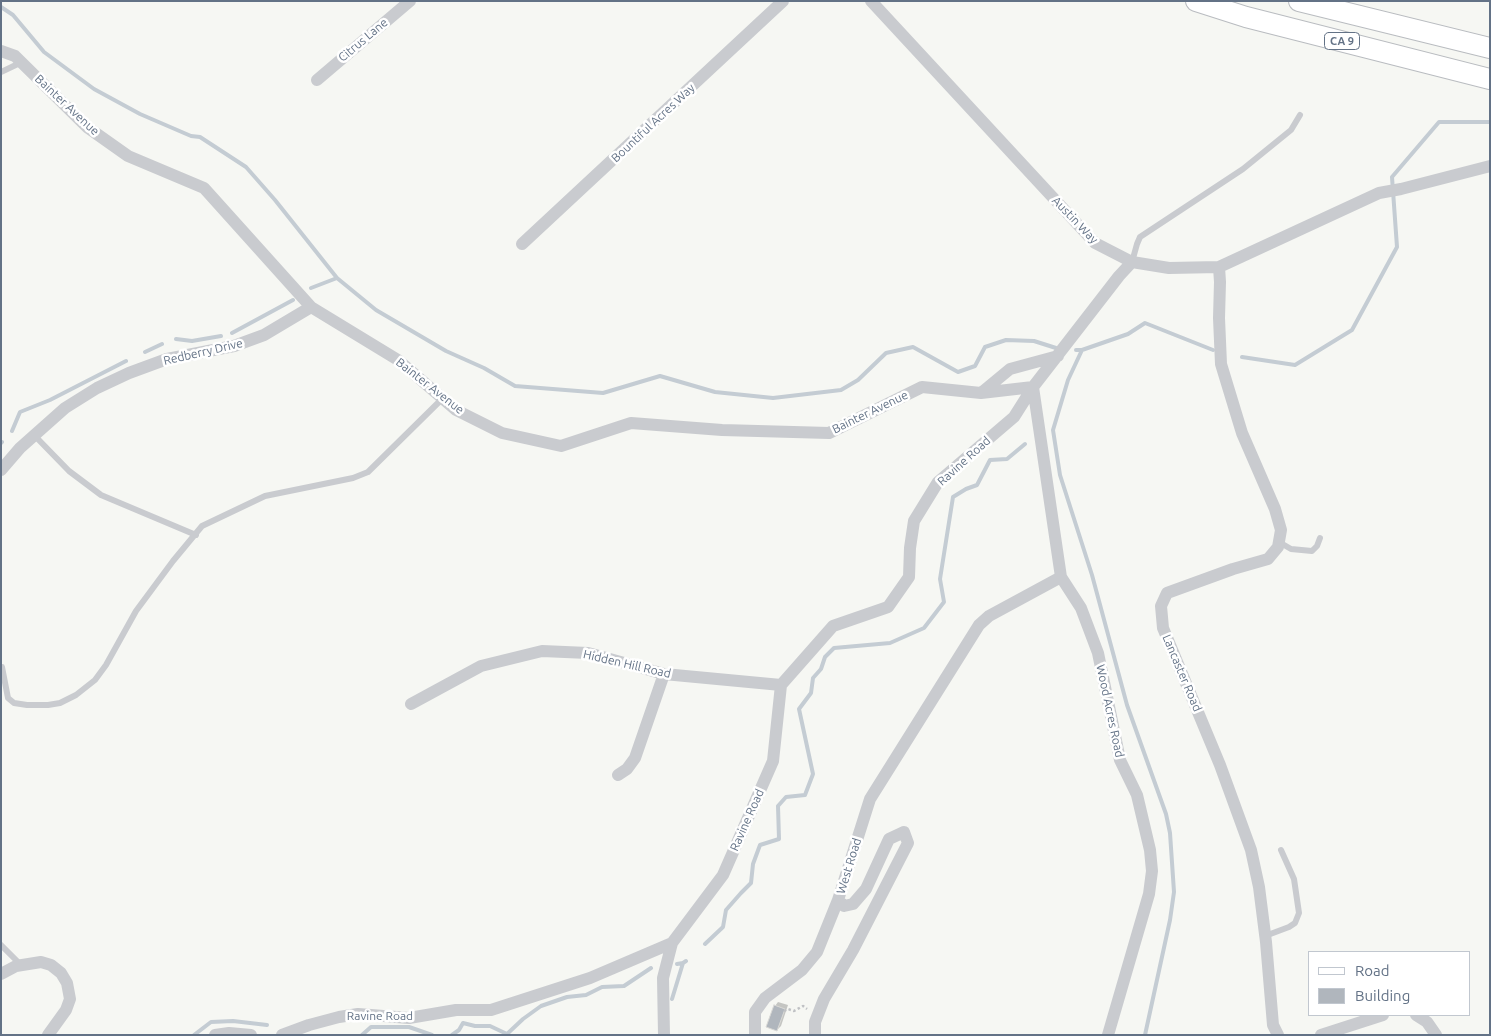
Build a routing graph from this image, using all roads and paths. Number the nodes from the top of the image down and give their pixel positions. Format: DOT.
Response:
graph roads {
  1 [pos="410,1"];
  2 [pos="783,1"];
  3 [pos="871,1"];
  4 [pos="1196,1"];
  5 [pos="1299,1"];
  6 [pos="1490,48"];
  7 [pos="1,51"];
  8 [pos="22,62"];
  9 [pos="1,72"];
  10 [pos="1490,79"];
  11 [pos="316,80"];
  12 [pos="1300,115"];
  13 [pos="1490,166"];
  14 [pos="522,244"];
  15 [pos="1132,262"];
  16 [pos="1219,268"];
  17 [pos="311,307"];
  18 [pos="1058,356"];
  19 [pos="1033,388"];
  20 [pos="981,393"];
  21 [pos="442,399"];
  22 [pos="34,435"];
  23 [pos="1,470"];
  24 [pos="196,535"];
  25 [pos="1320,538"];
  26 [pos="1279,542"];
  27 [pos="1061,577"];
  28 [pos="2,668"];
  29 [pos="664,674"];
  30 [pos="781,686"];
  31 [pos="411,704"];
  32 [pos="618,775"];
  33 [pos="1281,850"];
  34 [pos="838,900"];
  35 [pos="1265,936"];
  36 [pos="672,943"];
  37 [pos="1,945"];
  38 [pos="21,965"];
  39 [pos="1,974"];
  40 [pos="784,1011"];
  41 [pos="818,1015"];
  42 [pos="1380,1016"];
  43 [pos="1418,1016"];
  44 [pos="48,1035"];
  45 [pos="215,1035"];
  46 [pos="251,1035"];
  47 [pos="282,1035"];
  48 [pos="664,1035"];
  49 [pos="755,1035"];
  50 [pos="815,1035"];
  51 [pos="1108,1035"];
  52 [pos="1278,1035"];
  53 [pos="1321,1035"];
  54 [pos="1436,1035"];
  1 -- 11 [label="street, Citrus Lane"];
  2 -- 14 [label="street, Bountiful Acres Way"];
  3 -- 15 [label="street, Austin Way"];
  4 -- 10 [label="main road, CA 9"];
  5 -- 6 [label="main road, CA 9"];
  7 -- 8 [label="street, Bainter Avenue"];
  8 -- 9 [label="lane"];
  8 -- 17 [label="street, Bainter Avenue"];
  12 -- 15 [label="lane"];
  13 -- 16 [label="street, Austin Way"];
  15 -- 16 [label="street, Austin Way"];
  15 -- 18 [label="street"];
  16 -- 26 [label="street"];
  17 -- 21 [label="street, Bainter Avenue"];
  17 -- 22 [label="street, Redberry Drive"];
  18 -- 19 [label="street"];
  18 -- 20 [label="street"];
  19 -- 20 [label="street, Bainter Avenue"];
  19 -- 27 [label="street, Wood Acres Road"];
  19 -- 30 [label="street, Ravine Road"];
  20 -- 21 [label="street, Bainter Avenue"];
  21 -- 24 [label="lane"];
  22 -- 23 [label="street, Redberry Drive"];
  22 -- 24 [label="lane"];
  24 -- 28 [label="lane"];
  25 -- 26 [label="lane"];
  26 -- 35 [label="street, Lancaster Road"];
  27 -- 34 [label="street, West Road"];
  27 -- 51 [label="street, Wood Acres Road"];
  29 -- 30 [label="street, Hidden Hill Road"];
  29 -- 31 [label="street, Hidden Hill Road"];
  29 -- 32 [label="street"];
  30 -- 36 [label="street, Ravine Road"];
  33 -- 35 [label="lane"];
  34 -- 41 [label="street, West Road"];
  34 -- 49 [label="street"];
  35 -- 52 [label="street, Lancaster Road"];
  36 -- 47 [label="street, Ravine Road"];
  36 -- 48 [label="street"];
  37 -- 38 [label="lane"];
  38 -- 39 [label="street"];
  38 -- 44 [label="street"];
  40 -- 41 [label="path"];
  41 -- 50 [label="street, West Road"];
  42 -- 53 [label="street"];
  43 -- 54 [label="street"];
  45 -- 46 [label="street"];
}
